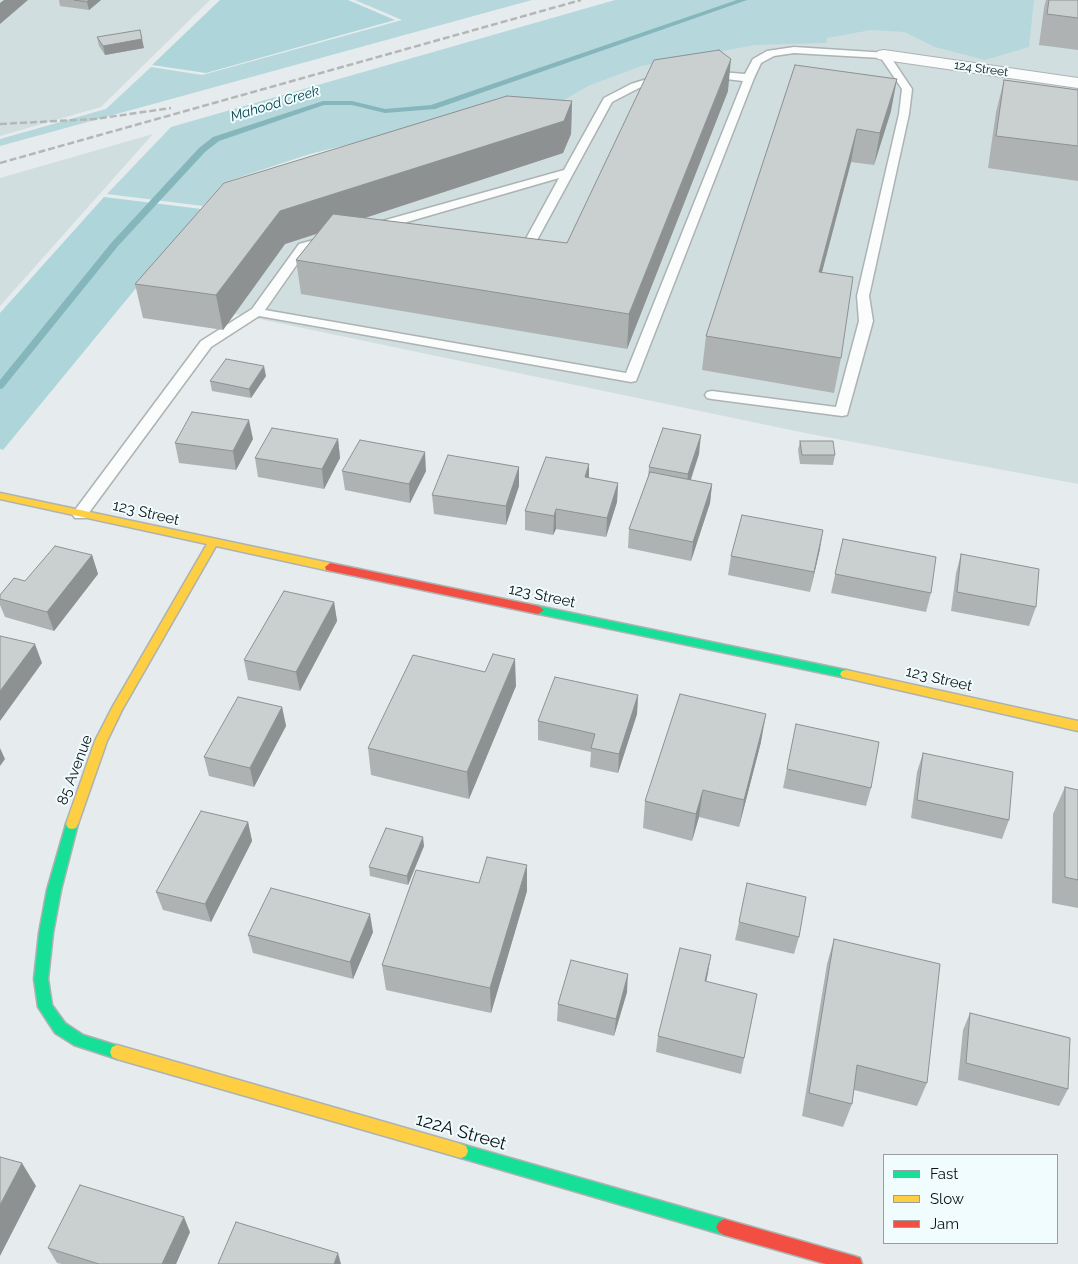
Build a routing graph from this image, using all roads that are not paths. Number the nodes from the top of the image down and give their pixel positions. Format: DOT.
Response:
graph roads {
  1 [pos="884,55"];
  2 [pos="700,73"];
  3 [pos="671,74"];
  4 [pos="749,78"];
  5 [pos="1078,83"];
  6 [pos="568,172"];
  7 [pos="376,226"];
  8 [pos="404,231"];
  9 [pos="357,232"];
  10 [pos="339,237"];
  11 [pos="507,247"];
  12 [pos="257,312"];
  13 [pos="712,395"];
  14 [pos="0,496"];
  15 [pos="80,514"];
  16 [pos="213,543"];
  17 [pos="1078,726"];
  18 [pos="60,1028"];
  19 [pos="854,1264"];
  1 -- 4 [label="lane"];
  1 -- 5 [label="street, 124 Street"];
  1 -- 13 [label="lane"];
  2 -- 4 [label="lane"];
  3 -- 6 [label="lane"];
  4 -- 12 [label="lane"];
  6 -- 7 [label="lane"];
  6 -- 11 [label="lane"];
  7 -- 8 [label="lane"];
  7 -- 9 [label="lane"];
  10 -- 12 [label="lane"];
  12 -- 15 [label="lane"];
  14 -- 15 [label="street, 123 Street"];
  15 -- 16 [label="street, 123 Street"];
  16 -- 17 [label="street, 123 Street"];
  16 -- 18 [label="street, 85 Avenue"];
  18 -- 19 [label="street, 122A Street"];
}
